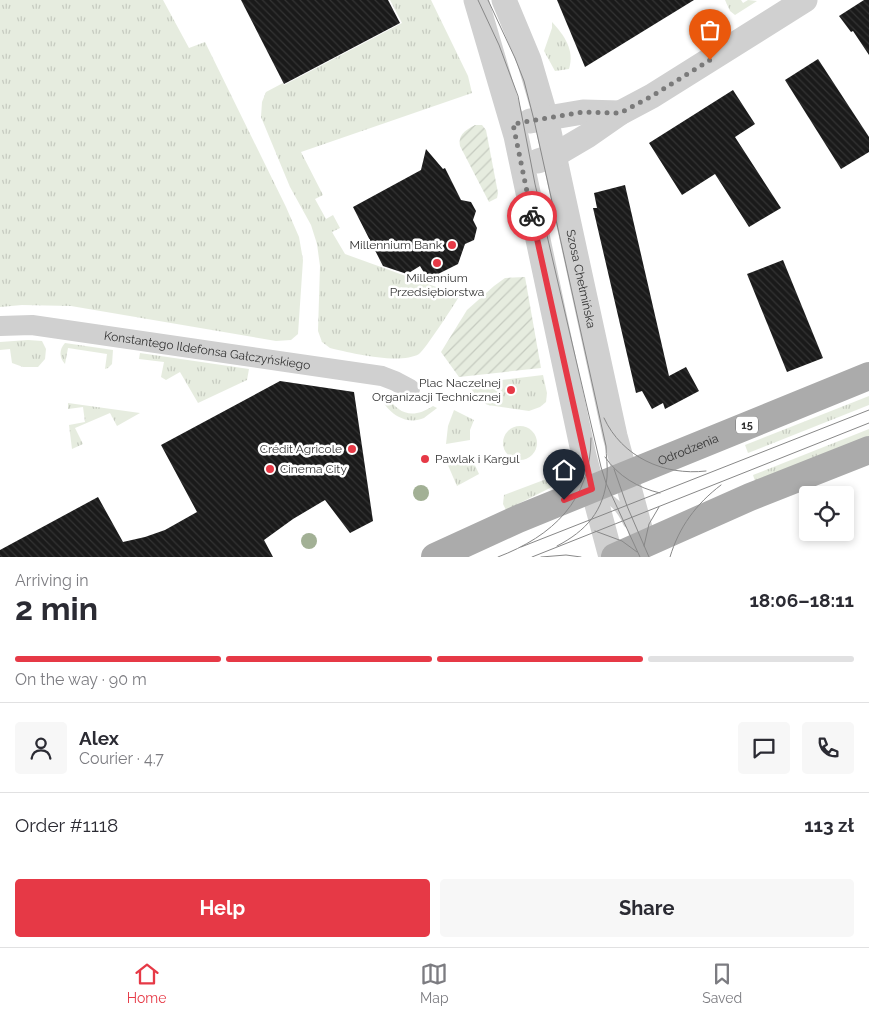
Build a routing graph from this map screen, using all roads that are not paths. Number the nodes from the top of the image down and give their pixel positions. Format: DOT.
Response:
graph roads {
  1 [pos="476,0"];
  2 [pos="504,0"];
  3 [pos="805,0"];
  4 [pos="620,113"];
  5 [pos="546,118"];
  6 [pos="513,124"];
  7 [pos="553,156"];
  8 [pos="522,166"];
  9 [pos="0,326"];
  10 [pos="869,376"];
  11 [pos="410,389"];
  12 [pos="869,450"];
  13 [pos="626,475"];
  14 [pos="592,489"];
  15 [pos="621,508"];
  16 [pos="630,552"];
  17 [pos="435,557"];
  1 -- 6 [label="street"];
  2 -- 5 [label="street, Szosa Chełmińska"];
  3 -- 4 [label="street"];
  4 -- 5 [label="street"];
  4 -- 7 [label="street"];
  5 -- 6 [label="street"];
  5 -- 7 [label="street, Szosa Chełmińska"];
  6 -- 8 [label="street"];
  7 -- 8 [label="street"];
  7 -- 13 [label="street, Szosa Chełmińska"];
  8 -- 14 [label="street"];
  9 -- 11 [label="street, Konstantego Ildefonsa Gałczyńskiego"];
  10 -- 13 [label="main road, Odrodzenia / 15"];
  12 -- 16 [label="main road"];
  13 -- 14 [label="main road, Odrodzenia / 15"];
  13 -- 15 [label="lane, Szosa Chełmińska"];
  13 -- 16 [label="street, Szosa Chełmińska"];
  14 -- 15 [label="lane"];
  14 -- 16 [label="street"];
  14 -- 17 [label="main road, 15"];
  15 -- 16 [label="lane"];
}
